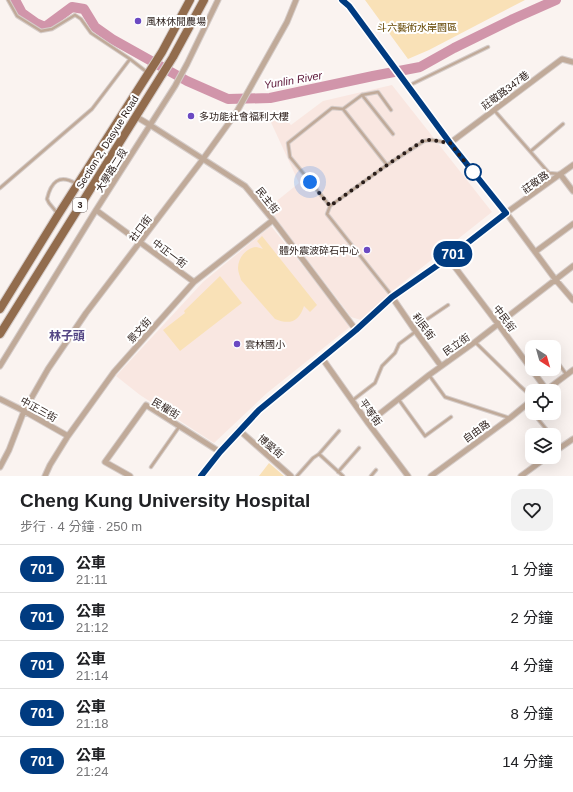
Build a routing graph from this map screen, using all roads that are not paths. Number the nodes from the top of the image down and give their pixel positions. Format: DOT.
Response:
graph roads {
  1 [pos="8,0"];
  2 [pos="190,0"];
  3 [pos="204,0"];
  4 [pos="218,0"];
  5 [pos="296,0"];
  6 [pos="342,0"];
  7 [pos="488,47"];
  8 [pos="130,59"];
  9 [pos="573,62"];
  10 [pos="149,72"];
  11 [pos="408,86"];
  12 [pos="362,95"];
  13 [pos="343,109"];
  14 [pos="391,110"];
  15 [pos="494,110"];
  16 [pos="135,116"];
  17 [pos="563,124"];
  18 [pos="150,125"];
  19 [pos="393,134"];
  20 [pos="450,143"];
  21 [pos="531,151"];
  22 [pos="203,159"];
  23 [pos="387,165"];
  24 [pos="573,165"];
  25 [pos="87,170"];
  26 [pos="560,174"];
  27 [pos="97,177"];
  28 [pos="78,184"];
  29 [pos="0,188"];
  30 [pos="573,191"];
  31 [pos="330,206"];
  32 [pos="96,210"];
  33 [pos="506,213"];
  34 [pos="58,215"];
  35 [pos="273,220"];
  36 [pos="573,224"];
  37 [pos="140,242"];
  38 [pos="535,252"];
  39 [pos="448,258"];
  40 [pos="573,266"];
  41 [pos="555,280"];
  42 [pos="194,282"];
  43 [pos="392,297"];
  44 [pos="573,299"];
  45 [pos="448,305"];
  46 [pos="0,309"];
  47 [pos="498,324"];
  48 [pos="356,330"];
  49 [pos="415,330"];
  50 [pos="0,334"];
  51 [pos="476,342"];
  52 [pos="322,358"];
  53 [pos="0,366"];
  54 [pos="441,366"];
  55 [pos="561,366"];
  56 [pos="573,370"];
  57 [pos="567,374"];
  58 [pos="429,375"];
  59 [pos="541,384"];
  60 [pos="553,384"];
  61 [pos="525,391"];
  62 [pos="0,399"];
  63 [pos="399,399"];
  64 [pos="352,401"];
  65 [pos="525,407"];
  66 [pos="24,411"];
  67 [pos="451,417"];
  68 [pos="510,418"];
  69 [pos="539,420"];
  70 [pos="368,423"];
  71 [pos="179,426"];
  72 [pos="546,428"];
  73 [pos="239,430"];
  74 [pos="339,431"];
  75 [pos="68,436"];
  76 [pos="573,439"];
  77 [pos="561,447"];
  78 [pos="359,448"];
  79 [pos="220,452"];
  80 [pos="319,454"];
  81 [pos="538,464"];
  82 [pos="0,467"];
  83 [pos="151,467"];
  84 [pos="376,470"];
  85 [pos="338,472"];
  86 [pos="523,475"];
  87 [pos="45,476"];
  88 [pos="130,476"];
  89 [pos="201,476"];
  90 [pos="291,476"];
  91 [pos="297,476"];
  92 [pos="343,476"];
  93 [pos="371,476"];
  94 [pos="408,476"];
  95 [pos="431,476"];
  1 -- 8 [label="lane"];
  2 -- 10 [label="main road, Section 2, Dasyue Road / 3"];
  3 -- 16 [label="main road, Section 2, Dasyue Road / 3"];
  4 -- 18 [label="street, 大學路二段"];
  5 -- 22 [label="street, 社口街"];
  6 -- 11 [label="street"];
  7 -- 11 [label="lane"];
  8 -- 10 [label="lane"];
  8 -- 29 [label="lane"];
  9 -- 15 [label="street, 莊敬路347巷"];
  10 -- 25 [label="main road, Section 2, Dasyue Road / 3"];
  11 -- 20 [label="street"];
  12 -- 13 [label="lane"];
  12 -- 14 [label="lane"];
  12 -- 19 [label="lane"];
  13 -- 23 [label="lane"];
  13 -- 31 [label="lane"];
  15 -- 20 [label="street, 莊敬路347巷"];
  15 -- 21 [label="lane"];
  16 -- 18 [label="street, 民主街"];
  16 -- 27 [label="main road, Section 2, Dasyue Road / 3"];
  17 -- 21 [label="lane"];
  18 -- 22 [label="street, 民主街"];
  18 -- 32 [label="street, 大學路二段"];
  20 -- 23 [label="lane"];
  20 -- 33 [label="street"];
  21 -- 26 [label="lane"];
  22 -- 35 [label="street, 民主街"];
  22 -- 37 [label="street, 社口街"];
  23 -- 31 [label="lane"];
  24 -- 26 [label="street, 莊敬路"];
  25 -- 27 [label="main road"];
  25 -- 28 [label="main road, Section 2, Dasyue Road / 3"];
  26 -- 30 [label="street"];
  26 -- 33 [label="street, 莊敬路"];
  27 -- 50 [label="main road, Section 2, Dasyue Road / 3"];
  28 -- 34 [label="main road, Section 2, Dasyue Road / 3"];
  28 -- 34 [label="lane"];
  31 -- 43 [label="lane"];
  32 -- 37 [label="street, 中正一街"];
  32 -- 53 [label="street, 大學路二段"];
  33 -- 38 [label="street"];
  33 -- 39 [label="street, 莊敬路"];
  34 -- 46 [label="main road, Section 2, Dasyue Road / 3"];
  35 -- 42 [label="street, 景文街"];
  35 -- 48 [label="street, 民主街"];
  36 -- 38 [label="street"];
  37 -- 42 [label="street, 中正一街"];
  37 -- 66 [label="street, 社口街"];
  38 -- 41 [label="street"];
  39 -- 43 [label="street, 莊敬路"];
  39 -- 47 [label="street, 中民街"];
  40 -- 41 [label="street, 民立街"];
  41 -- 44 [label="street"];
  41 -- 47 [label="street, 民立街"];
  42 -- 75 [label="street, 景文街"];
  43 -- 48 [label="street, 莊敬路"];
  43 -- 49 [label="street, 利民街"];
  45 -- 49 [label="lane"];
  47 -- 51 [label="street, 民立街"];
  47 -- 59 [label="street, 中民街"];
  48 -- 52 [label="street, 莊敬路"];
  49 -- 54 [label="street, 利民街"];
  49 -- 64 [label="lane"];
  51 -- 54 [label="street, 民立街"];
  51 -- 61 [label="lane"];
  52 -- 64 [label="street, 平等街"];
  52 -- 73 [label="street, 莊敬路"];
  54 -- 58 [label="street, 民立街"];
  55 -- 57 [label="lane"];
  56 -- 57 [label="street"];
  57 -- 60 [label="street"];
  58 -- 63 [label="street, 民立街"];
  58 -- 68 [label="lane"];
  62 -- 66 [label="street, 中正三街"];
  63 -- 67 [label="lane"];
  63 -- 70 [label="street, 民立街"];
  64 -- 70 [label="street, 平等街"];
  65 -- 68 [label="street, 自由路"];
  66 -- 75 [label="street, 中正三街"];
  66 -- 82 [label="street, 社口街"];
  68 -- 95 [label="street, 自由路"];
  69 -- 72 [label="lane"];
  70 -- 94 [label="street, 平等街"];
  71 -- 79 [label="street, 民權街"];
  71 -- 83 [label="lane"];
  71 -- 88 [label="street, 民權街"];
  73 -- 79 [label="street, 莊敬路"];
  73 -- 90 [label="street, 博愛街"];
  74 -- 80 [label="lane"];
  75 -- 87 [label="street, 景文街"];
  76 -- 77 [label="street"];
  78 -- 85 [label="lane"];
  79 -- 89 [label="street, 莊敬路"];
  80 -- 85 [label="lane"];
  80 -- 91 [label="lane"];
  81 -- 86 [label="street"];
  84 -- 93 [label="lane"];
  85 -- 92 [label="lane"];
}
